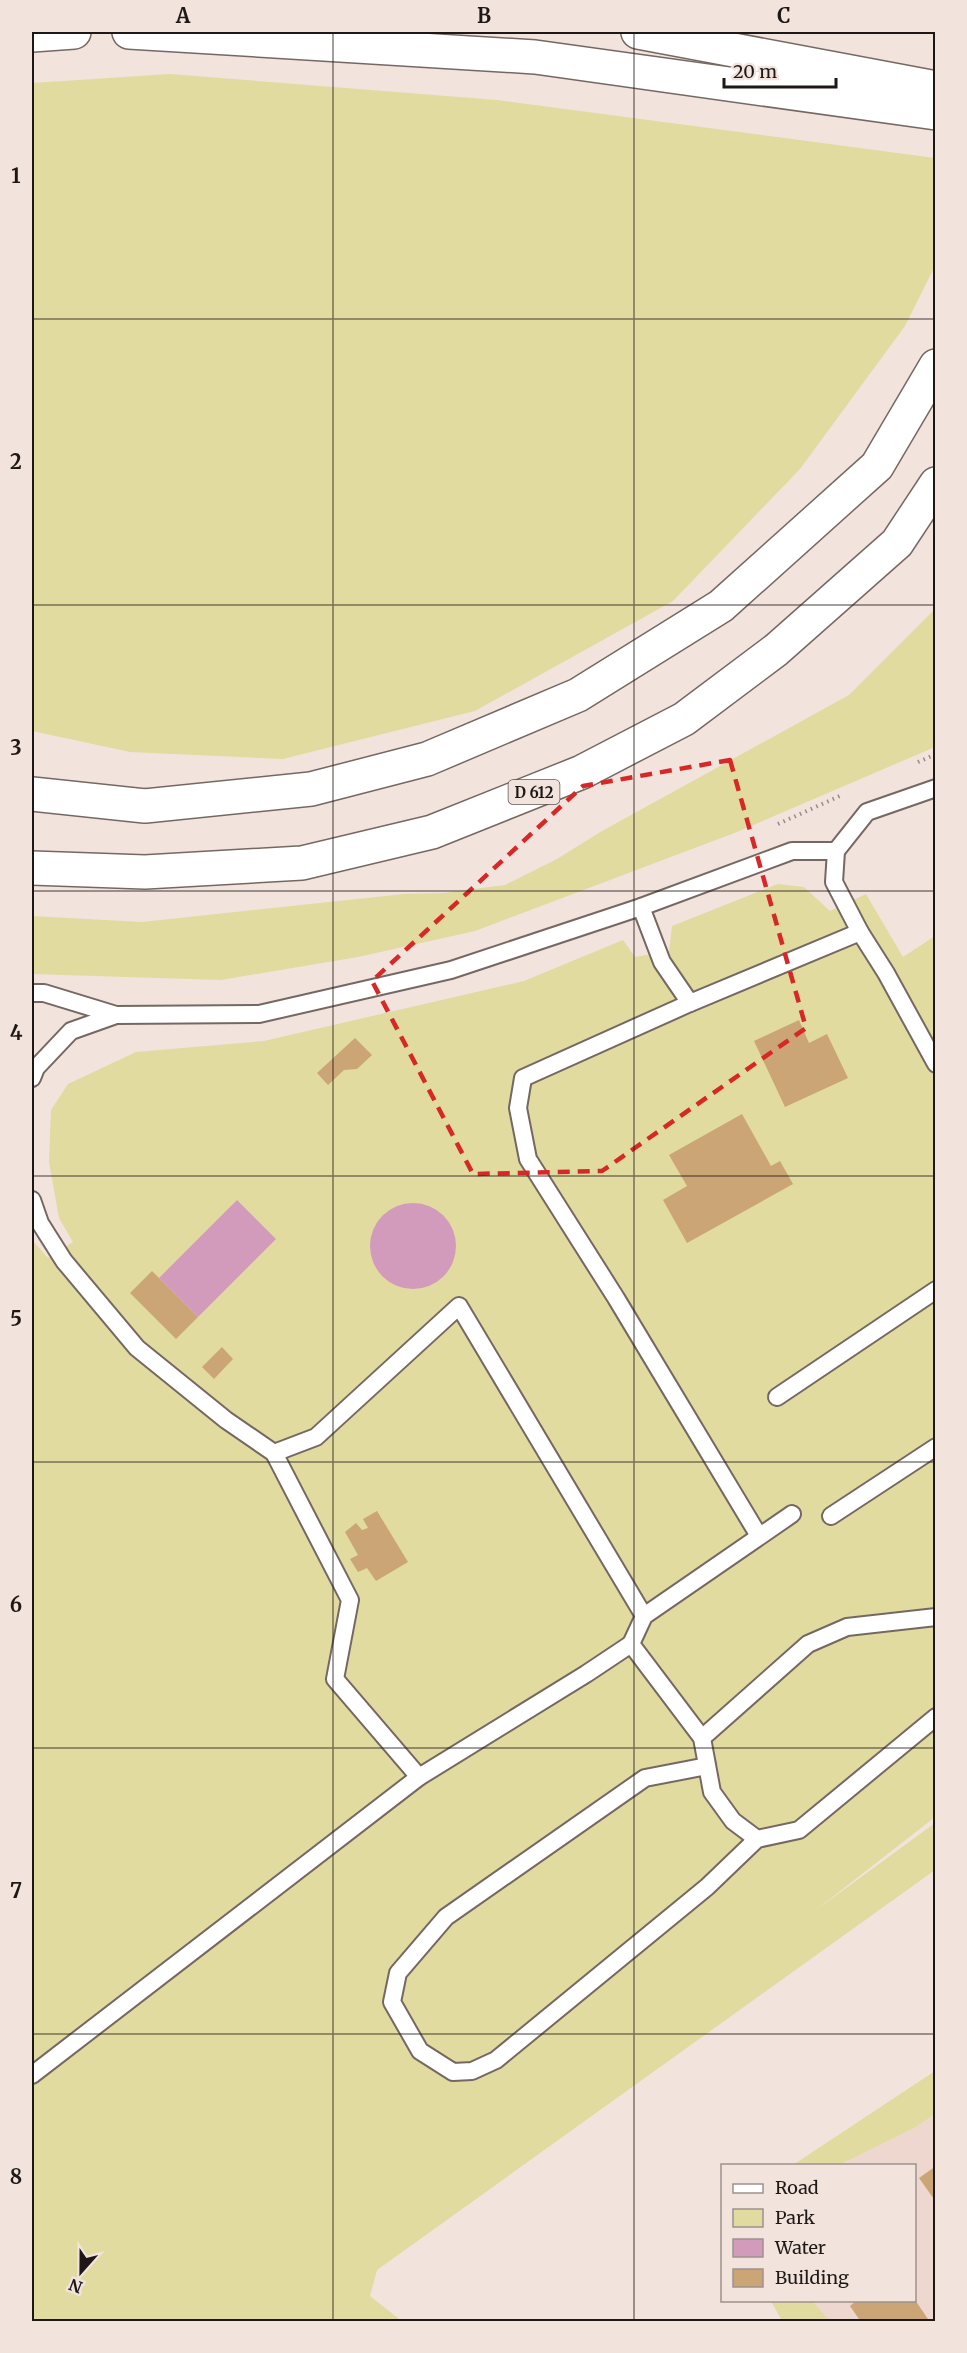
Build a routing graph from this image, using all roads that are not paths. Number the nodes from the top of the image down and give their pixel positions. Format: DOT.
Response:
graph roads {
  1 [pos="74,32"];
  2 [pos="129,32"];
  3 [pos="638,32"];
  4 [pos="32,35"];
  5 [pos="936,88"];
  6 [pos="936,113"];
  7 [pos="936,366"];
  8 [pos="936,484"];
  9 [pos="936,788"];
  10 [pos="32,794"];
  11 [pos="836,851"];
  12 [pos="32,868"];
  13 [pos="641,907"];
  14 [pos="860,932"];
  15 [pos="32,993"];
  16 [pos="690,1003"];
  17 [pos="116,1015"];
  18 [pos="936,1064"];
  19 [pos="32,1078"];
  20 [pos="32,1200"];
  21 [pos="936,1290"];
  22 [pos="777,1397"];
  23 [pos="936,1447"];
  24 [pos="273,1453"];
  25 [pos="792,1514"];
  26 [pos="831,1516"];
  27 [pos="759,1536"];
  28 [pos="644,1617"];
  29 [pos="936,1617"];
  30 [pos="631,1644"];
  31 [pos="936,1717"];
  32 [pos="702,1738"];
  33 [pos="707,1766"];
  34 [pos="419,1777"];
  35 [pos="757,1839"];
  36 [pos="32,2075"];
  1 -- 4 [label="main road"];
  2 -- 6 [label="main road"];
  3 -- 5 [label="main road"];
  7 -- 10 [label="main road"];
  8 -- 12 [label="main road, D 612"];
  9 -- 11 [label="lane"];
  11 -- 13 [label="lane"];
  11 -- 14 [label="lane"];
  13 -- 16 [label="lane"];
  13 -- 17 [label="lane"];
  14 -- 16 [label="lane"];
  14 -- 18 [label="lane"];
  15 -- 17 [label="lane"];
  16 -- 27 [label="lane"];
  17 -- 19 [label="lane"];
  20 -- 24 [label="lane"];
  21 -- 22 [label="lane"];
  23 -- 26 [label="lane"];
  24 -- 28 [label="lane"];
  24 -- 34 [label="lane"];
  25 -- 27 [label="lane"];
  27 -- 28 [label="lane"];
  28 -- 30 [label="lane"];
  29 -- 32 [label="lane"];
  30 -- 32 [label="lane"];
  30 -- 34 [label="lane"];
  31 -- 35 [label="lane"];
  32 -- 33 [label="lane"];
  33 -- 35 [label="lane"];
  33 -- 35 [label="lane"];
  34 -- 36 [label="lane"];
}
